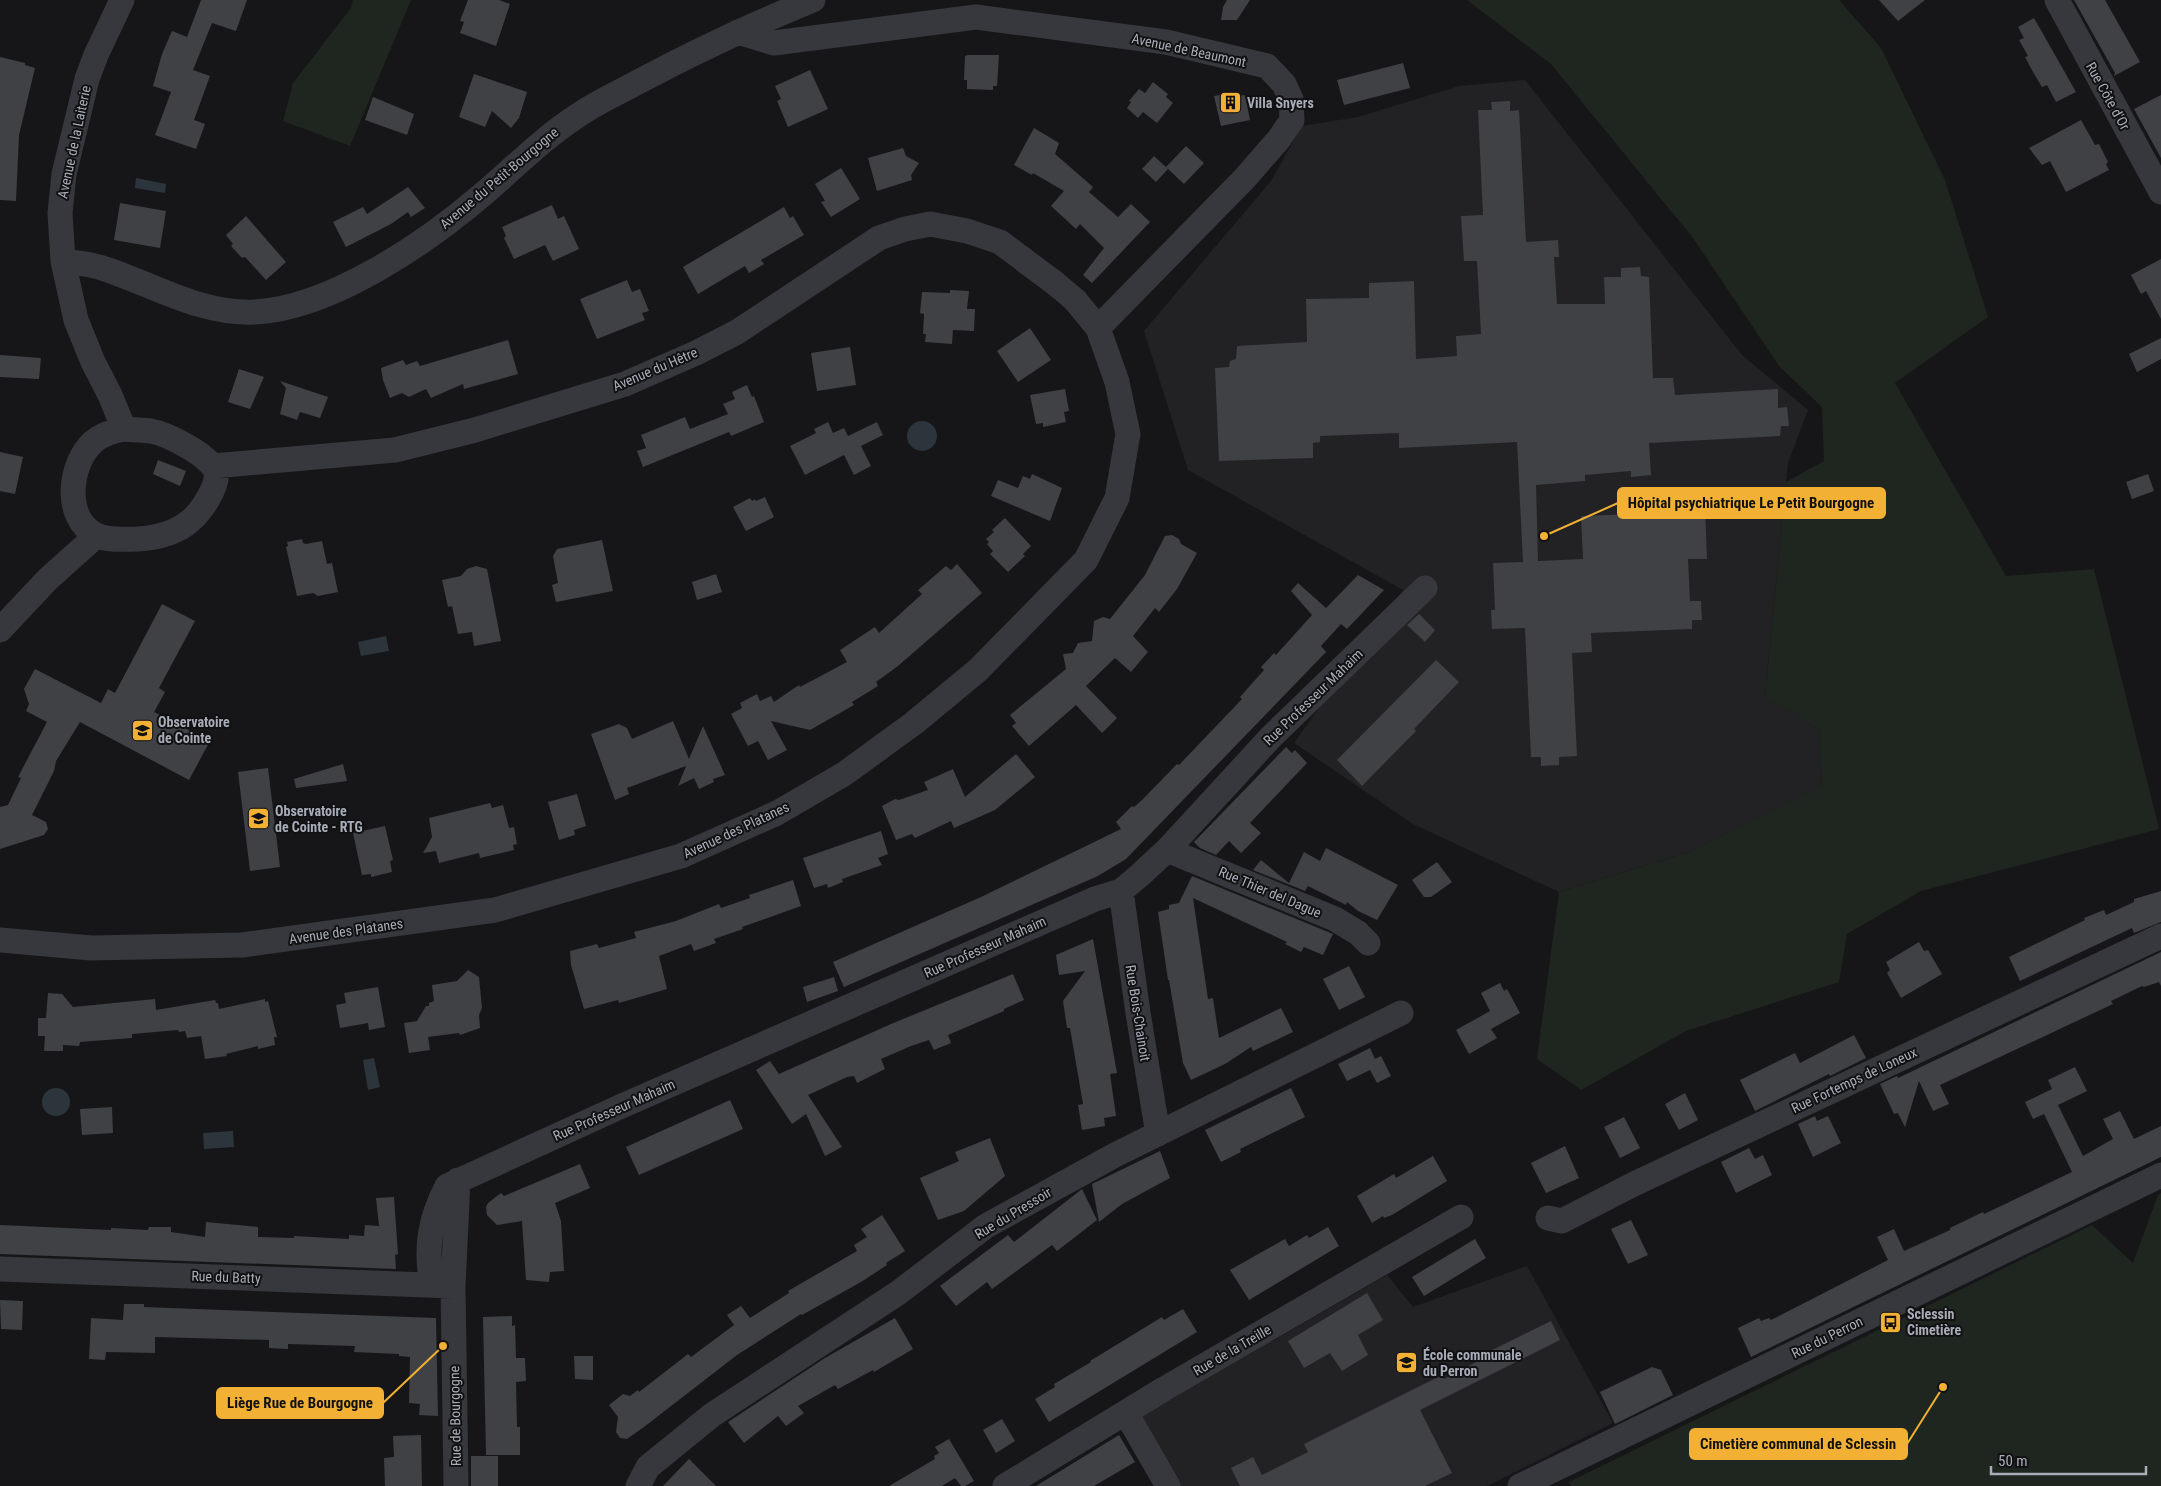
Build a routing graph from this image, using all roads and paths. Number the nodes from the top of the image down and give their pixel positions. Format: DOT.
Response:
graph roads {
  1 [pos="122,0"];
  2 [pos="813,0"];
  3 [pos="2056,0"];
  4 [pos="738,32"];
  5 [pos="2161,192"];
  6 [pos="63,261"];
  7 [pos="1056,284"];
  8 [pos="1098,328"];
  9 [pos="124,429"];
  10 [pos="213,466"];
  11 [pos="96,536"];
  12 [pos="1425,588"];
  13 [pos="0,630"];
  14 [pos="1167,850"];
  15 [pos="1121,891"];
  16 [pos="2161,936"];
  17 [pos="0,940"];
  18 [pos="1368,943"];
  19 [pos="1401,1013"];
  20 [pos="1158,1134"];
  21 [pos="2161,1175"];
  22 [pos="1461,1217"];
  23 [pos="1548,1218"];
  24 [pos="0,1269"];
  25 [pos="442,1285"];
  26 [pos="1126,1413"];
  27 [pos="456,1486"];
  28 [pos="638,1486"];
  29 [pos="1005,1486"];
  30 [pos="1168,1486"];
  31 [pos="1520,1486"];
  1 -- 6 [label="street, Avenue de la Laiterie"];
  2 -- 4 [label="street, Avenue du Petit-Bourgogne"];
  3 -- 5 [label="street, Rue Côte d'Or"];
  4 -- 6 [label="street, Avenue du Petit-Bourgogne"];
  4 -- 8 [label="street, Avenue de Beaumont"];
  6 -- 9 [label="street, Avenue de la Laiterie"];
  7 -- 8 [label="street, Avenue des Platanes"];
  7 -- 10 [label="street, Avenue du Hêtre"];
  8 -- 17 [label="street, Avenue des Platanes"];
  9 -- 10 [label="street"];
  9 -- 11 [label="street"];
  10 -- 11 [label="street"];
  11 -- 13 [label="street"];
  12 -- 14 [label="street, Rue Professeur Mahaim"];
  14 -- 15 [label="street, Rue Professeur Mahaim"];
  14 -- 18 [label="street, Rue Thier del Dague"];
  15 -- 20 [label="street, Rue Bois-Chainoit"];
  15 -- 25 [label="street, Rue Professeur Mahaim"];
  16 -- 23 [label="street, Rue Fortemps de Loneux"];
  19 -- 20 [label="street, Rue du Pressoir"];
  20 -- 28 [label="street, Rue du Pressoir"];
  21 -- 31 [label="street, Rue du Perron"];
  22 -- 26 [label="street, Rue de la Treille"];
  24 -- 25 [label="street, Rue du Batty"];
  25 -- 27 [label="street, Rue de Bourgogne"];
  26 -- 29 [label="street, Rue de la Treille"];
  26 -- 30 [label="street"];
}
